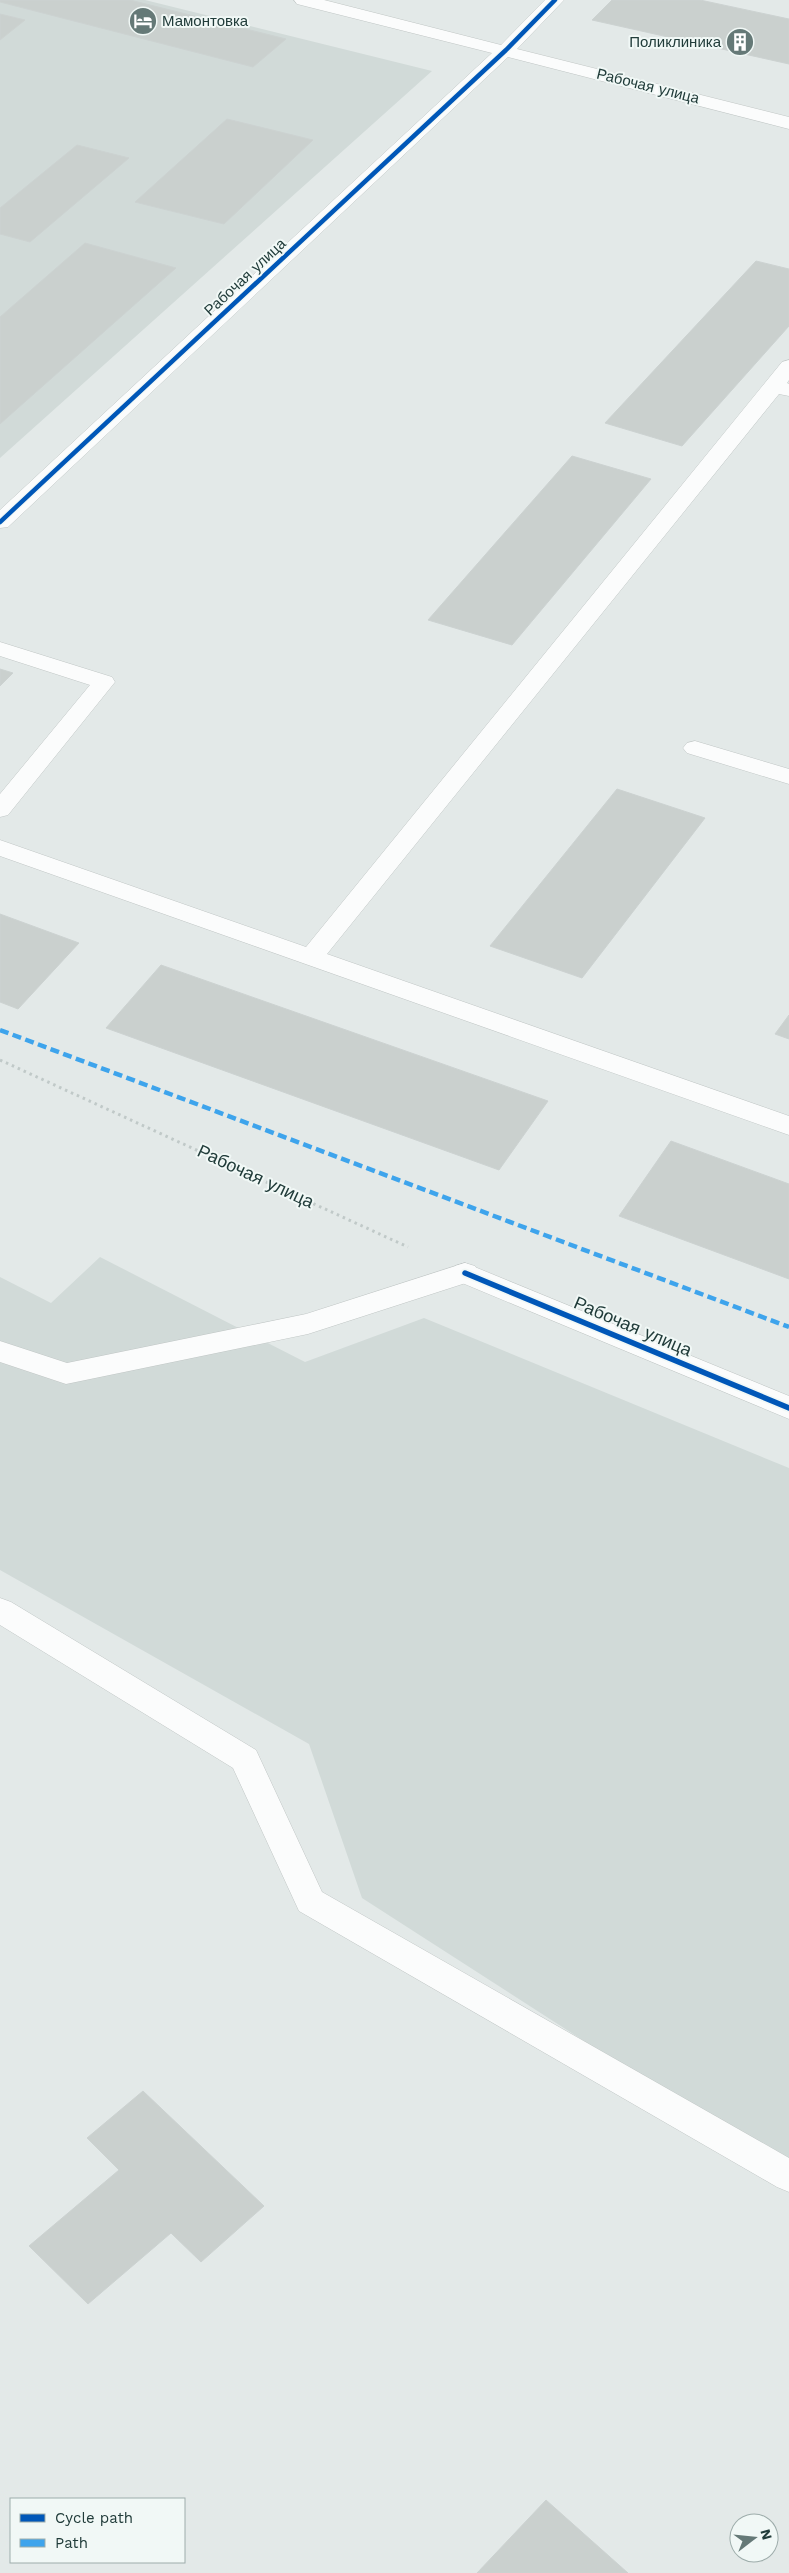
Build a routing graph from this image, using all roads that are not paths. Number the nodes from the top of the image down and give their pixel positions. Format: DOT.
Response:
graph roads {
  1 [pos="303,0"];
  2 [pos="555,0"];
  3 [pos="506,50"];
  4 [pos="789,122"];
  5 [pos="789,366"];
  6 [pos="782,388"];
  7 [pos="0,522"];
  8 [pos="0,649"];
  9 [pos="695,748"];
  10 [pos="789,777"];
  11 [pos="0,810"];
  12 [pos="0,848"];
  13 [pos="310,958"];
  14 [pos="789,1126"];
  15 [pos="0,1351"];
  16 [pos="789,1408"];
  17 [pos="0,1610"];
  18 [pos="789,2176"];
  1 -- 3 [label="street, Рабочая улица"];
  2 -- 3 [label="street"];
  3 -- 4 [label="street, Рабочая улица"];
  3 -- 7 [label="street, Рабочая улица"];
  5 -- 6 [label="street"];
  6 -- 13 [label="street"];
  8 -- 11 [label="street"];
  9 -- 10 [label="street"];
  12 -- 13 [label="street"];
  13 -- 14 [label="street"];
  15 -- 16 [label="street, Рабочая улица"];
  17 -- 18 [label="street"];
}
